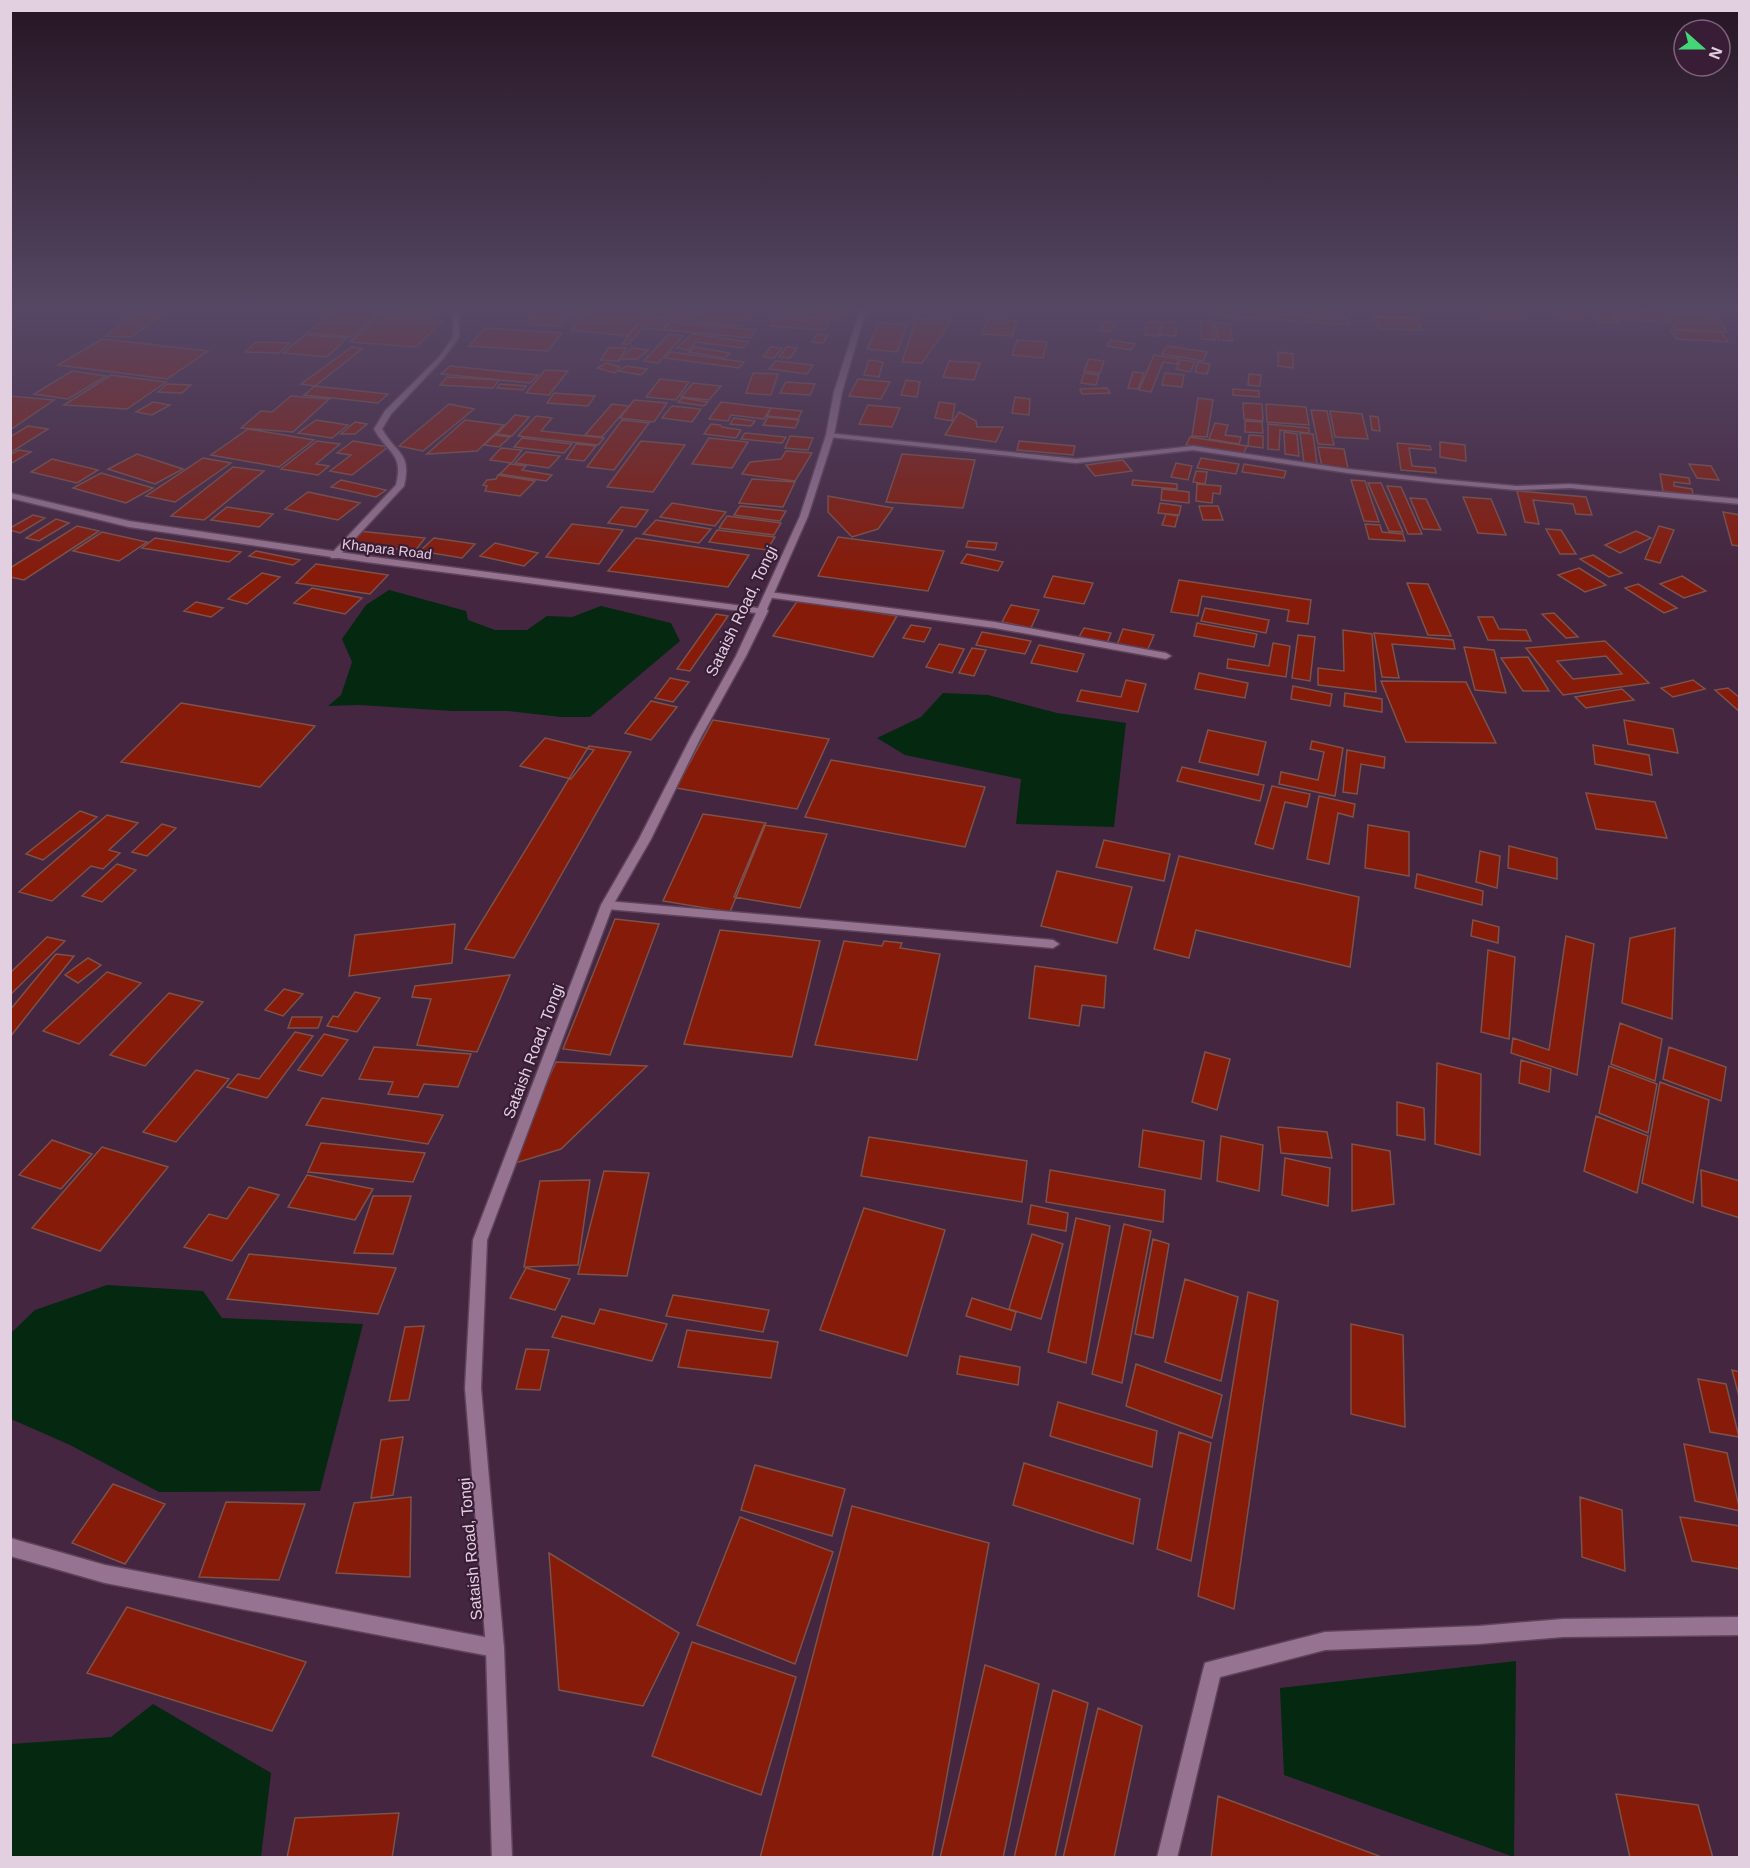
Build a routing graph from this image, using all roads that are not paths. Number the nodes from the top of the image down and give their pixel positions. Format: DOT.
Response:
graph roads {
  1 [pos="403,397"];
  2 [pos="837,397"];
  3 [pos="830,435"];
  4 [pos="10,495"];
  5 [pos="1740,502"];
  6 [pos="334,556"];
  7 [pos="769,595"];
  8 [pos="763,611"];
  9 [pos="1166,656"];
  10 [pos="607,905"];
  11 [pos="1053,945"];
  12 [pos="10,1547"];
  13 [pos="1740,1626"];
  14 [pos="495,1648"];
  15 [pos="502,1857"];
  16 [pos="1167,1857"];
  1 -- 6 [label="street"];
  2 -- 3 [label="street, Sataish Road, Tongi"];
  3 -- 5 [label="street"];
  3 -- 7 [label="street, Sataish Road, Tongi"];
  4 -- 6 [label="street, Khapara Road"];
  6 -- 8 [label="street, Khapara Road"];
  7 -- 8 [label="street, Sataish Road, Tongi"];
  7 -- 9 [label="street"];
  8 -- 10 [label="street, Sataish Road, Tongi"];
  10 -- 11 [label="street"];
  10 -- 14 [label="street, Sataish Road, Tongi"];
  12 -- 14 [label="street"];
  13 -- 16 [label="street"];
  14 -- 15 [label="street, Sataish Road, Tongi"];
}
